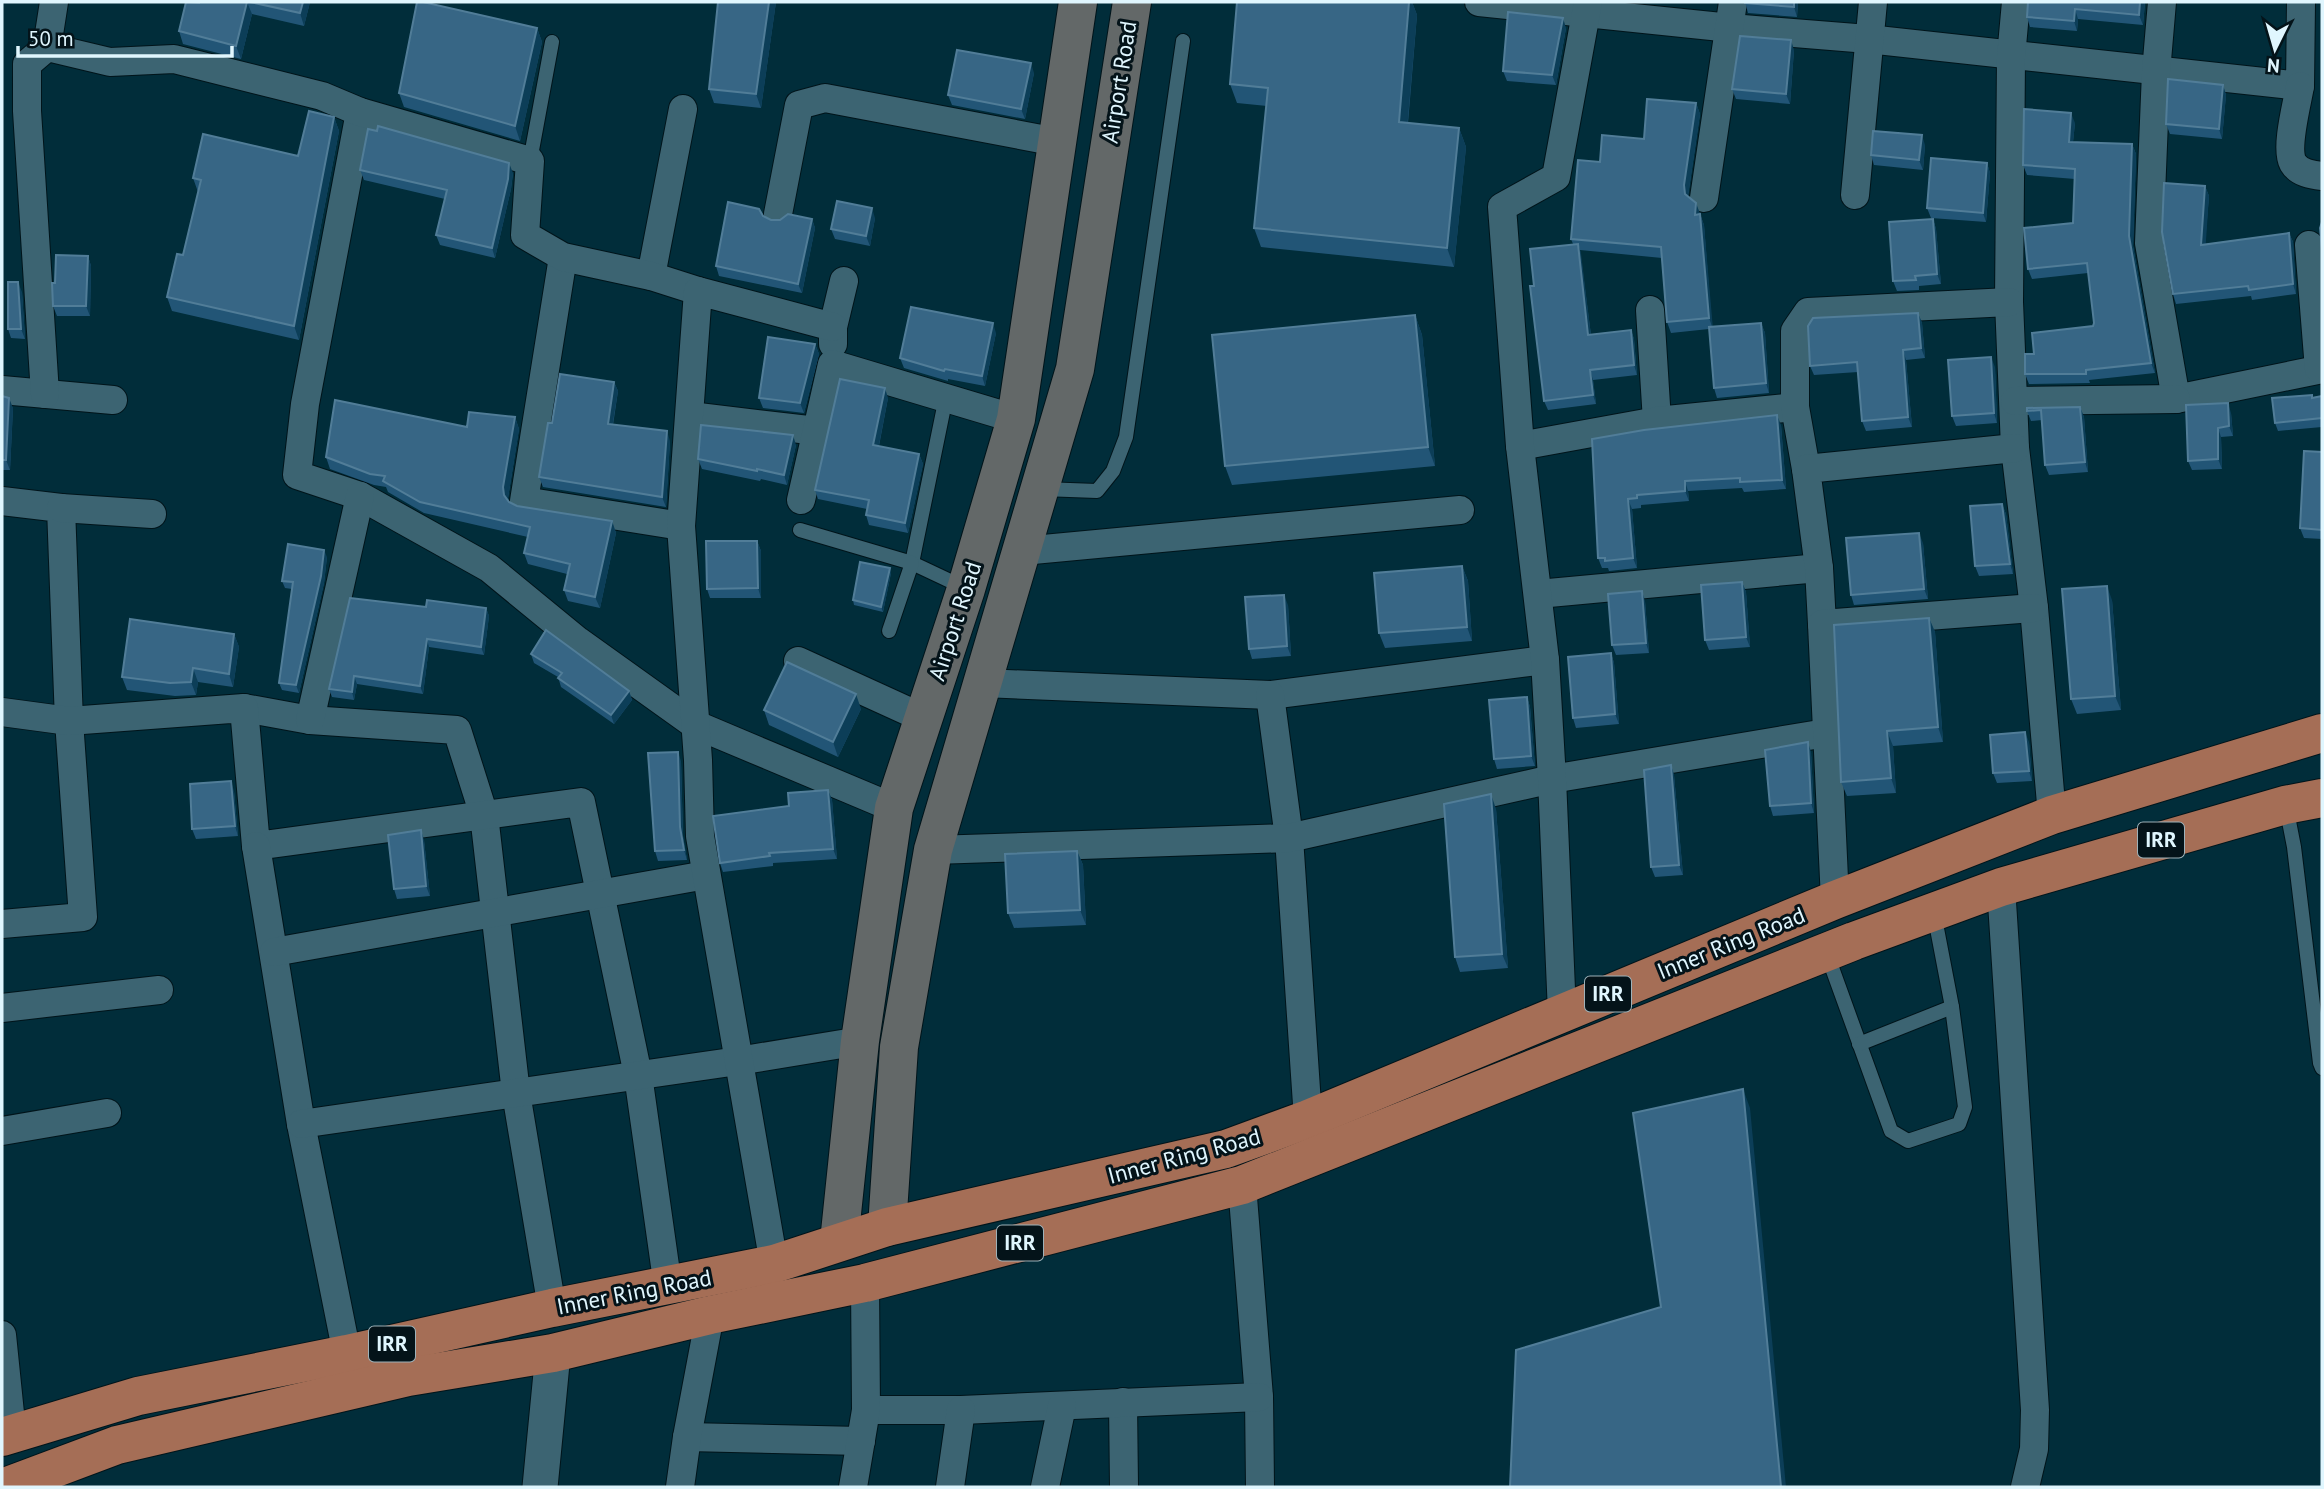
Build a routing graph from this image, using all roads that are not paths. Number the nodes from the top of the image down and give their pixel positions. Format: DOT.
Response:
graph roads {
  1 [pos="54,2"];
  2 [pos="1078,2"];
  3 [pos="1132,2"];
  4 [pos="1479,2"];
  5 [pos="1872,2"];
  6 [pos="2016,2"];
  7 [pos="2162,2"];
  8 [pos="2301,2"];
  9 [pos="1587,8"];
  10 [pos="1732,15"];
  11 [pos="1868,39"];
  12 [pos="1183,41"];
  13 [pos="552,42"];
  14 [pos="47,47"];
  15 [pos="2011,57"];
  16 [pos="2156,72"];
  17 [pos="2300,86"];
  18 [pos="683,109"];
  19 [pos="360,112"];
  20 [pos="1057,142"];
  21 [pos="530,161"];
  22 [pos="2322,176"];
  23 [pos="1855,195"];
  24 [pos="1704,198"];
  25 [pos="778,214"];
  26 [pos="2309,246"];
  27 [pos="563,257"];
  28 [pos="651,276"];
  29 [pos="844,281"];
  30 [pos="698,292"];
  31 [pos="2009,302"];
  32 [pos="1650,310"];
  33 [pos="833,327"];
  34 [pos="832,364"];
  35 [pos="2321,369"];
  36 [pos="2,390"];
  37 [pos="45,394"];
  38 [pos="946,397"];
  39 [pos="2176,399"];
  40 [pos="113,400"];
  41 [pos="2015,401"];
  42 [pos="1795,407"];
  43 [pos="691,416"];
  44 [pos="1016,419"];
  45 [pos="1657,421"];
  46 [pos="817,431"];
  47 [pos="1521,446"];
  48 [pos="2015,448"];
  49 [pos="1806,469"];
  50 [pos="1040,489"];
  51 [pos="360,496"];
  52 [pos="801,500"];
  53 [pos="2,502"];
  54 [pos="61,508"];
  55 [pos="1460,510"];
  56 [pos="152,514"];
  57 [pos="681,526"];
  58 [pos="800,530"];
  59 [pos="1021,551"];
  60 [pos="912,563"];
  61 [pos="1819,568"];
  62 [pos="966,589"];
  63 [pos="1538,594"];
  64 [pos="2034,608"];
  65 [pos="1822,624"];
  66 [pos="889,631"];
  67 [pos="1545,660"];
  68 [pos="798,662"];
  69 [pos="983,683"];
  70 [pos="1270,695"];
  71 [pos="244,708"];
  72 [pos="2,712"];
  73 [pos="923,718"];
  74 [pos="310,720"];
  75 [pos="69,721"];
  76 [pos="694,724"];
  77 [pos="1826,733"];
  78 [pos="2322,733"];
  79 [pos="1552,779"];
  80 [pos="2322,798"];
  81 [pos="2285,805"];
  82 [pos="894,808"];
  83 [pos="484,815"];
  84 [pos="2052,815"];
  85 [pos="1289,838"];
  86 [pos="256,846"];
  87 [pos="933,850"];
  88 [pos="706,876"];
  89 [pos="2001,887"];
  90 [pos="600,894"];
  91 [pos="1835,900"];
  92 [pos="1934,911"];
  93 [pos="495,913"];
  94 [pos="2,925"];
  95 [pos="274,952"];
  96 [pos="1826,952"];
  97 [pos="159,990"];
  98 [pos="2,1007"];
  99 [pos="1952,1007"];
  100 [pos="1562,1013"];
  101 [pos="860,1041"];
  102 [pos="1859,1045"];
  103 [pos="738,1061"];
  104 [pos="2322,1068"];
  105 [pos="638,1075"];
  106 [pos="516,1093"];
  107 [pos="107,1113"];
  108 [pos="1308,1119"];
  109 [pos="301,1124"];
  110 [pos="2,1131"];
  111 [pos="1242,1185"];
  112 [pos="887,1227"];
  113 [pos="839,1242"];
  114 [pos="774,1264"];
  115 [pos="865,1283"];
  116 [pos="668,1287"];
  117 [pos="552,1308"];
  118 [pos="710,1315"];
  119 [pos="2,1335"];
  120 [pos="553,1353"];
  121 [pos="347,1354"];
  122 [pos="166,1390"];
  123 [pos="1259,1397"];
  124 [pos="1123,1402"];
  125 [pos="1062,1406"];
  126 [pos="961,1409"];
  127 [pos="866,1410"];
  128 [pos="173,1432"];
  129 [pos="7,1435"];
  130 [pos="687,1437"];
  131 [pos="861,1441"];
  132 [pos="5,1487"];
  133 [pos="540,1487"];
  134 [pos="680,1487"];
  135 [pos="853,1487"];
  136 [pos="950,1487"];
  137 [pos="1045,1487"];
  138 [pos="1124,1487"];
  139 [pos="1260,1487"];
  140 [pos="2025,1487"];
  1 -- 14 [label="street"];
  2 -- 20 [label="main road, Airport Road"];
  3 -- 50 [label="main road, Airport Road"];
  4 -- 9 [label="street"];
  5 -- 11 [label="street"];
  6 -- 15 [label="street"];
  7 -- 16 [label="street"];
  8 -- 17 [label="street"];
  9 -- 10 [label="street"];
  9 -- 47 [label="street"];
  10 -- 11 [label="street"];
  10 -- 24 [label="street"];
  11 -- 15 [label="street"];
  11 -- 23 [label="street"];
  12 -- 50 [label="lane"];
  13 -- 21 [label="lane"];
  14 -- 19 [label="street"];
  14 -- 37 [label="street"];
  15 -- 16 [label="street"];
  15 -- 31 [label="street"];
  16 -- 17 [label="street"];
  16 -- 39 [label="street"];
  17 -- 22 [label="street"];
  18 -- 28 [label="street"];
  19 -- 21 [label="street"];
  19 -- 51 [label="street"];
  20 -- 25 [label="street"];
  20 -- 44 [label="main road, Airport Road"];
  21 -- 27 [label="street"];
  26 -- 35 [label="street"];
  27 -- 28 [label="street"];
  27 -- 57 [label="street"];
  28 -- 30 [label="street"];
  29 -- 33 [label="street"];
  30 -- 33 [label="street"];
  30 -- 43 [label="street"];
  31 -- 41 [label="street"];
  31 -- 42 [label="street"];
  32 -- 45 [label="street"];
  33 -- 34 [label="street"];
  34 -- 38 [label="street"];
  34 -- 46 [label="street"];
  35 -- 39 [label="street"];
  36 -- 37 [label="street"];
  37 -- 40 [label="street"];
  38 -- 44 [label="street"];
  38 -- 60 [label="lane"];
  39 -- 41 [label="street"];
  41 -- 48 [label="street"];
  42 -- 45 [label="street"];
  42 -- 49 [label="street"];
  43 -- 46 [label="street"];
  43 -- 57 [label="street"];
  44 -- 62 [label="main road, Airport Road"];
  45 -- 47 [label="street"];
  46 -- 52 [label="street"];
  47 -- 63 [label="street"];
  48 -- 49 [label="street"];
  48 -- 64 [label="street"];
  49 -- 61 [label="street"];
  50 -- 59 [label="main road, Airport Road"];
  51 -- 74 [label="street"];
  51 -- 76 [label="street"];
  53 -- 54 [label="street"];
  54 -- 56 [label="street"];
  54 -- 75 [label="street"];
  55 -- 59 [label="street"];
  57 -- 76 [label="street"];
  58 -- 60 [label="lane"];
  59 -- 69 [label="main road, Airport Road"];
  60 -- 62 [label="lane"];
  60 -- 66 [label="lane"];
  61 -- 63 [label="street"];
  61 -- 65 [label="street"];
  62 -- 73 [label="main road, Airport Road"];
  63 -- 67 [label="street"];
  64 -- 65 [label="street"];
  64 -- 84 [label="street"];
  65 -- 77 [label="street"];
  67 -- 70 [label="street"];
  67 -- 79 [label="street"];
  68 -- 73 [label="street"];
  69 -- 70 [label="street"];
  69 -- 87 [label="main road, Airport Road"];
  70 -- 85 [label="street"];
  71 -- 74 [label="street"];
  71 -- 75 [label="street"];
  71 -- 86 [label="street"];
  72 -- 75 [label="street"];
  73 -- 82 [label="main road, Airport Road"];
  74 -- 83 [label="street"];
  75 -- 94 [label="street"];
  76 -- 82 [label="street"];
  76 -- 88 [label="street"];
  77 -- 79 [label="street"];
  77 -- 91 [label="street"];
  78 -- 84 [label="highway, Inner Ring Road / IRR"];
  79 -- 85 [label="street"];
  79 -- 100 [label="street"];
  80 -- 81 [label="highway, Inner Ring Road / IRR"];
  81 -- 89 [label="highway, Inner Ring Road / IRR"];
  81 -- 104 [label="lane"];
  82 -- 101 [label="main road, Airport Road"];
  83 -- 86 [label="street"];
  83 -- 90 [label="street"];
  83 -- 93 [label="street"];
  84 -- 91 [label="highway, Inner Ring Road / IRR"];
  85 -- 87 [label="street"];
  85 -- 108 [label="street"];
  86 -- 95 [label="street"];
  87 -- 112 [label="main road, Airport Road"];
  88 -- 90 [label="street"];
  88 -- 103 [label="street"];
  89 -- 92 [label="highway, Inner Ring Road / IRR"];
  89 -- 140 [label="street"];
  90 -- 93 [label="street"];
  90 -- 105 [label="street"];
  91 -- 100 [label="highway, Inner Ring Road / IRR"];
  92 -- 96 [label="highway, Inner Ring Road / IRR"];
  92 -- 99 [label="lane"];
  93 -- 95 [label="street"];
  93 -- 106 [label="street"];
  95 -- 109 [label="street"];
  96 -- 102 [label="lane"];
  96 -- 111 [label="highway, Inner Ring Road / IRR"];
  97 -- 98 [label="street"];
  99 -- 102 [label="lane"];
  99 -- 102 [label="lane"];
  100 -- 108 [label="highway, Inner Ring Road / IRR"];
  101 -- 103 [label="street"];
  101 -- 113 [label="main road, Airport Road"];
  103 -- 105 [label="street"];
  103 -- 114 [label="street"];
  105 -- 106 [label="street"];
  105 -- 116 [label="street"];
  106 -- 109 [label="street"];
  106 -- 117 [label="street"];
  107 -- 110 [label="street"];
  108 -- 112 [label="highway, Inner Ring Road / IRR"];
  109 -- 121 [label="street"];
  111 -- 115 [label="highway, Inner Ring Road / IRR"];
  111 -- 123 [label="street"];
  112 -- 113 [label="highway, Inner Ring Road / IRR"];
  113 -- 114 [label="highway, Inner Ring Road / IRR"];
  114 -- 116 [label="highway, Inner Ring Road / IRR"];
  115 -- 118 [label="highway, Inner Ring Road / IRR"];
  115 -- 127 [label="street"];
  116 -- 117 [label="highway, Inner Ring Road / IRR"];
  117 -- 121 [label="highway, Inner Ring Road / IRR"];
  118 -- 120 [label="highway, Inner Ring Road / IRR"];
  118 -- 130 [label="street"];
  119 -- 129 [label="street"];
  120 -- 128 [label="highway, Inner Ring Road / IRR"];
  120 -- 133 [label="street"];
  121 -- 122 [label="highway, Inner Ring Road / IRR"];
  122 -- 128 [label="highway"];
  122 -- 129 [label="highway, Inner Ring Road / IRR"];
  123 -- 124 [label="street"];
  123 -- 139 [label="street"];
  124 -- 125 [label="street"];
  124 -- 138 [label="street"];
  125 -- 126 [label="street"];
  125 -- 137 [label="street"];
  126 -- 127 [label="street"];
  126 -- 136 [label="street"];
  127 -- 131 [label="street"];
  128 -- 132 [label="highway, Inner Ring Road / IRR"];
  130 -- 131 [label="street"];
  130 -- 134 [label="street"];
  131 -- 135 [label="street"];
}
